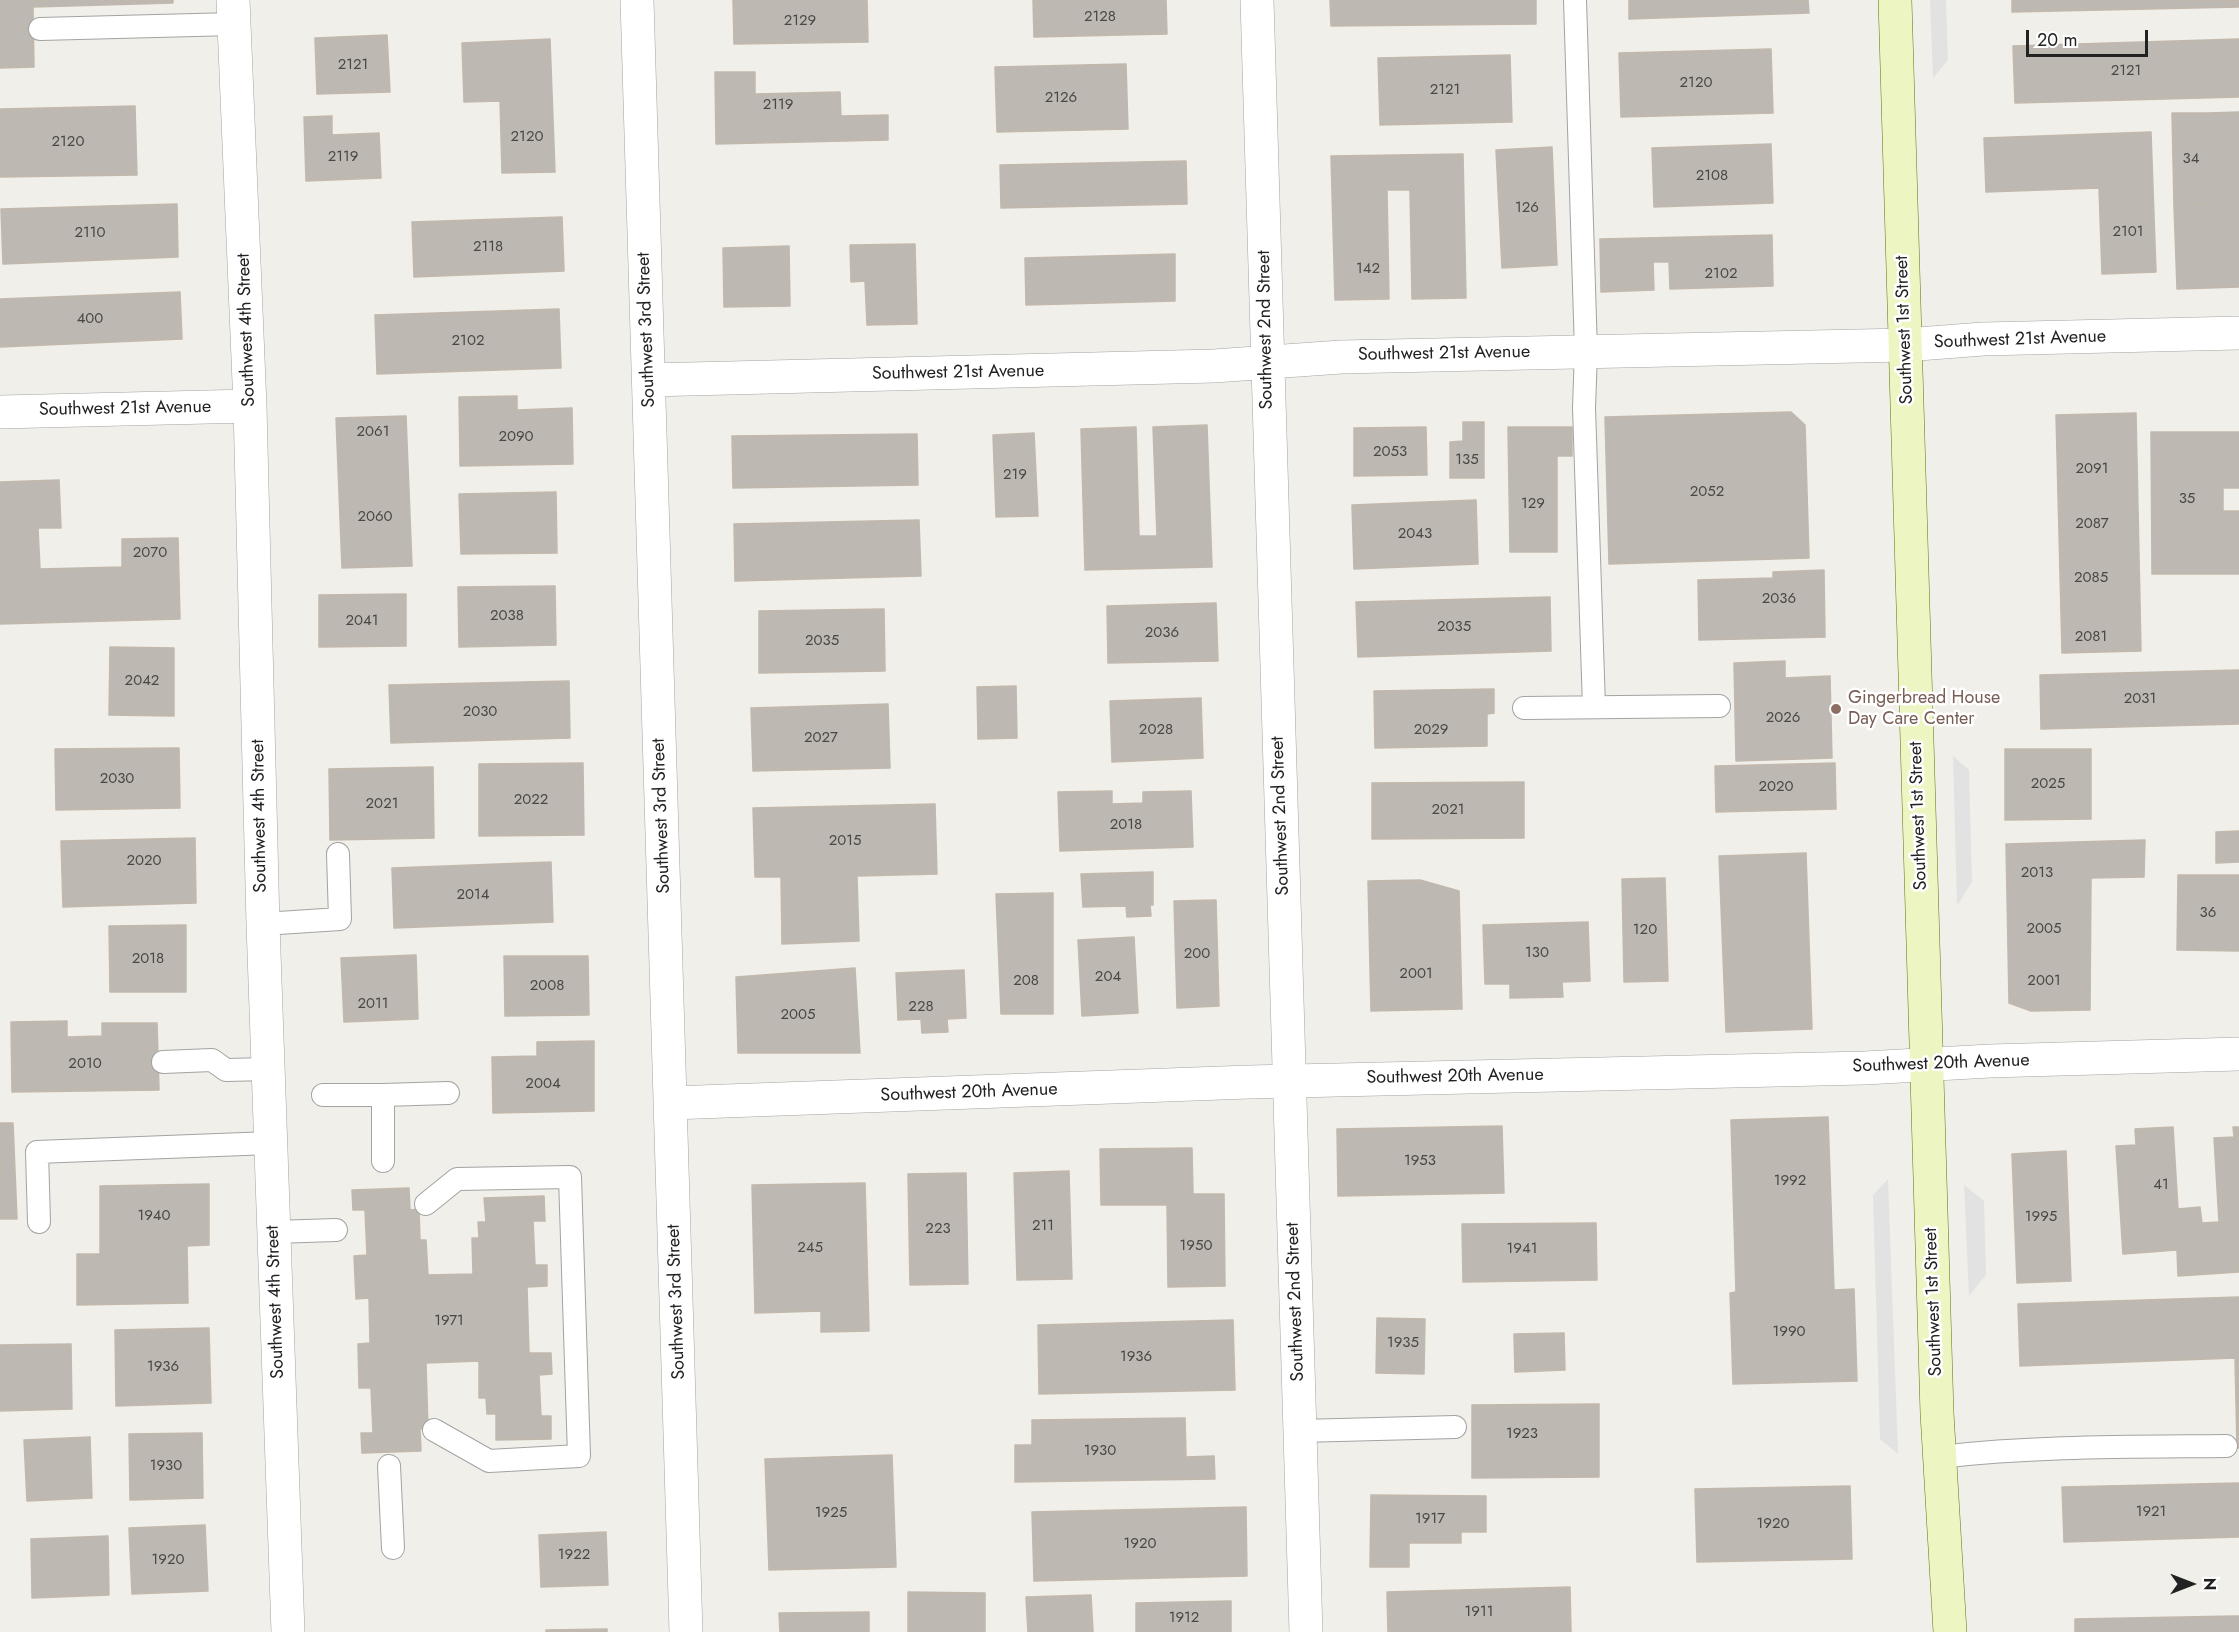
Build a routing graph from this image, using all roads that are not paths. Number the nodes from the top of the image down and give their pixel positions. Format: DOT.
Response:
graph roads {
  1 [pos="637,0"];
  2 [pos="1257,0"];
  3 [pos="1575,0"];
  4 [pos="1895,0"];
  5 [pos="234,12"];
  6 [pos="40,28"];
  7 [pos="2239,333"];
  8 [pos="1905,345"];
  9 [pos="1586,351"];
  10 [pos="1268,362"];
  11 [pos="649,380"];
  12 [pos="250,406"];
  13 [pos="0,412"];
  14 [pos="1719,706"];
  15 [pos="1594,707"];
  16 [pos="1524,708"];
  17 [pos="338,854"];
  18 [pos="263,924"];
  19 [pos="2239,1054"];
  20 [pos="163,1062"];
  21 [pos="1927,1064"];
  22 [pos="268,1069"];
  23 [pos="1290,1081"];
  24 [pos="448,1093"];
  25 [pos="323,1095"];
  26 [pos="383,1095"];
  27 [pos="671,1103"];
  28 [pos="270,1143"];
  29 [pos="383,1161"];
  30 [pos="426,1204"];
  31 [pos="39,1222"];
  32 [pos="336,1230"];
  33 [pos="274,1232"];
  34 [pos="1455,1427"];
  35 [pos="434,1430"];
  36 [pos="1300,1431"];
  37 [pos="2226,1446"];
  38 [pos="1940,1457"];
  39 [pos="389,1466"];
  40 [pos="393,1548"];
  41 [pos="288,1632"];
  42 [pos="686,1632"];
  43 [pos="1306,1632"];
  44 [pos="1950,1632"];
  1 -- 11 [label="street, Southwest 3rd Street"];
  2 -- 10 [label="street, Southwest 2nd Street"];
  3 -- 9 [label="lane"];
  4 -- 8 [label="main road, Southwest 1st Street"];
  5 -- 6 [label="lane"];
  5 -- 12 [label="street, Southwest 4th Street"];
  7 -- 8 [label="street, Southwest 21st Avenue"];
  8 -- 9 [label="street, Southwest 21st Avenue"];
  8 -- 21 [label="main road, Southwest 1st Street"];
  9 -- 10 [label="street, Southwest 21st Avenue"];
  9 -- 15 [label="lane"];
  10 -- 11 [label="street, Southwest 21st Avenue"];
  10 -- 23 [label="street, Southwest 2nd Street"];
  11 -- 27 [label="street, Southwest 3rd Street"];
  12 -- 13 [label="street, Southwest 21st Avenue"];
  12 -- 18 [label="street, Southwest 4th Street"];
  14 -- 15 [label="lane"];
  15 -- 16 [label="lane"];
  17 -- 18 [label="lane"];
  18 -- 22 [label="street, Southwest 4th Street"];
  19 -- 21 [label="street, Southwest 20th Avenue"];
  20 -- 22 [label="lane"];
  21 -- 23 [label="street, Southwest 20th Avenue"];
  21 -- 38 [label="main road, Southwest 1st Street"];
  22 -- 28 [label="street, Southwest 4th Street"];
  23 -- 27 [label="street, Southwest 20th Avenue"];
  23 -- 36 [label="street, Southwest 2nd Street"];
  24 -- 26 [label="lane"];
  25 -- 26 [label="lane"];
  26 -- 29 [label="lane"];
  27 -- 42 [label="street, Southwest 3rd Street"];
  28 -- 31 [label="lane"];
  28 -- 33 [label="street, Southwest 4th Street"];
  30 -- 35 [label="lane"];
  32 -- 33 [label="lane"];
  33 -- 41 [label="street, Southwest 4th Street"];
  34 -- 36 [label="lane"];
  36 -- 43 [label="street, Southwest 2nd Street"];
  37 -- 38 [label="lane"];
  38 -- 44 [label="main road, Southwest 1st Street"];
  39 -- 40 [label="lane"];
}
